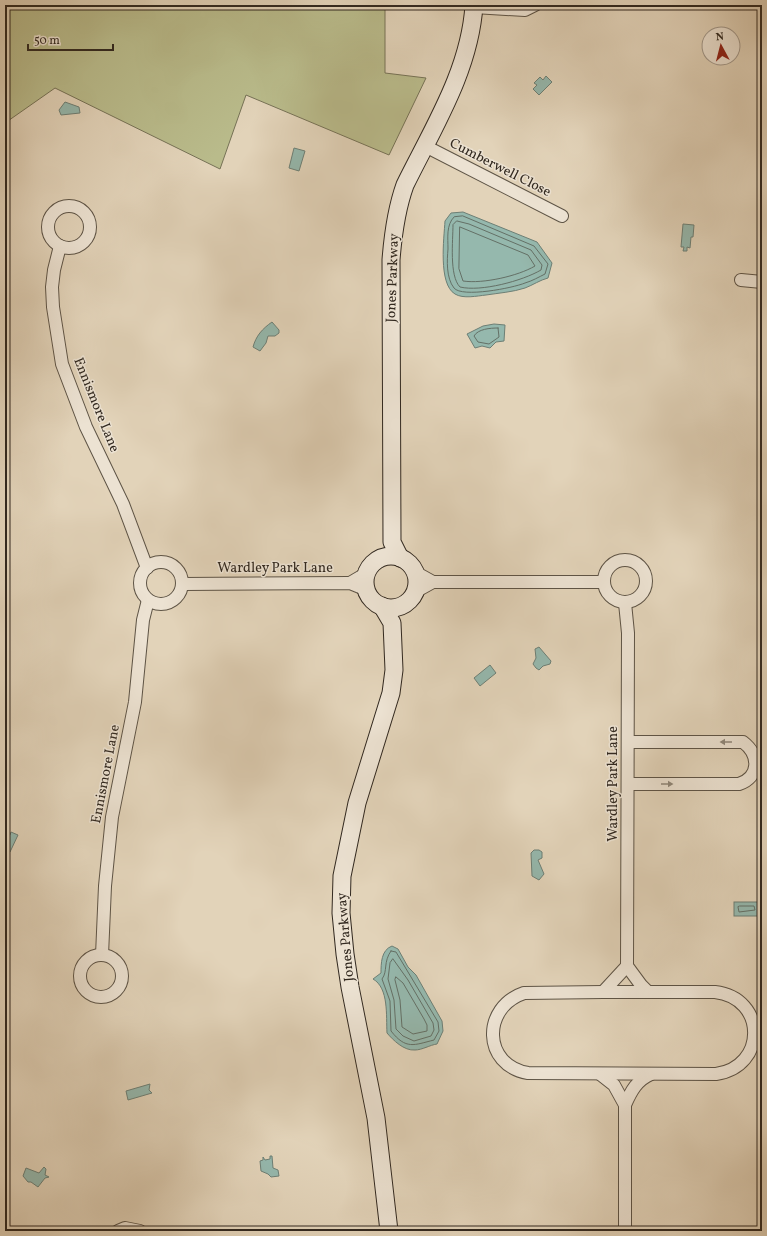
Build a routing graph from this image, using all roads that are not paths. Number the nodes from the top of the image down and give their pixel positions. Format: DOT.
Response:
graph roads {
  1 [pos="535,5"];
  2 [pos="474,6"];
  3 [pos="425,146"];
  4 [pos="562,216"];
  5 [pos="60,246"];
  6 [pos="741,280"];
  7 [pos="762,282"];
  8 [pos="392,542"];
  9 [pos="400,558"];
  10 [pos="380,559"];
  11 [pos="147,568"];
  12 [pos="415,572"];
  13 [pos="367,573"];
  14 [pos="433,582"];
  15 [pos="604,582"];
  16 [pos="350,583"];
  17 [pos="183,584"];
  18 [pos="367,590"];
  19 [pos="415,592"];
  20 [pos="148,600"];
  21 [pos="625,603"];
  22 [pos="382,606"];
  23 [pos="400,606"];
  24 [pos="392,623"];
  25 [pos="628,742"];
  26 [pos="628,784"];
  27 [pos="102,955"];
  28 [pos="627,966"];
  29 [pos="603,992"];
  30 [pos="648,992"];
  31 [pos="600,1074"];
  32 [pos="651,1074"];
  33 [pos="625,1105"];
  34 [pos="118,1231"];
  35 [pos="140,1231"];
  36 [pos="389,1231"];
  37 [pos="624,1231"];
  1 -- 2 [label="street"];
  2 -- 3 [label="street, Jones Parkway"];
  3 -- 4 [label="street, Cumberwell Close"];
  3 -- 8 [label="street, Jones Parkway"];
  5 -- 11 [label="street, Ennismore Lane"];
  6 -- 7 [label="street"];
  8 -- 9 [label="street, Jones Parkway"];
  8 -- 10 [label="street"];
  9 -- 10 [label="street"];
  9 -- 12 [label="street"];
  10 -- 13 [label="street"];
  11 -- 17 [label="street"];
  11 -- 20 [label="street"];
  12 -- 14 [label="street"];
  12 -- 19 [label="street"];
  13 -- 16 [label="street"];
  13 -- 18 [label="street"];
  14 -- 15 [label="street"];
  14 -- 19 [label="street"];
  15 -- 21 [label="street"];
  15 -- 21 [label="street"];
  16 -- 17 [label="street, Wardley Park Lane"];
  16 -- 18 [label="street, Wardley Park Lane"];
  17 -- 20 [label="street"];
  18 -- 22 [label="street"];
  19 -- 23 [label="street"];
  20 -- 27 [label="street, Ennismore Lane"];
  21 -- 25 [label="street, Wardley Park Lane"];
  22 -- 23 [label="street"];
  22 -- 24 [label="street, Jones Parkway"];
  23 -- 24 [label="street, Jones Parkway"];
  24 -- 36 [label="street, Jones Parkway"];
  25 -- 26 [label="street, Wardley Park Lane"];
  26 -- 25 [label="street, one-way"];
  26 -- 28 [label="street, Wardley Park Lane"];
  28 -- 29 [label="street"];
  28 -- 30 [label="street"];
  29 -- 30 [label="street"];
  29 -- 31 [label="street"];
  30 -- 32 [label="street"];
  31 -- 32 [label="street"];
  31 -- 33 [label="street"];
  32 -- 33 [label="street"];
  33 -- 37 [label="street"];
  34 -- 35 [label="street"];
}
